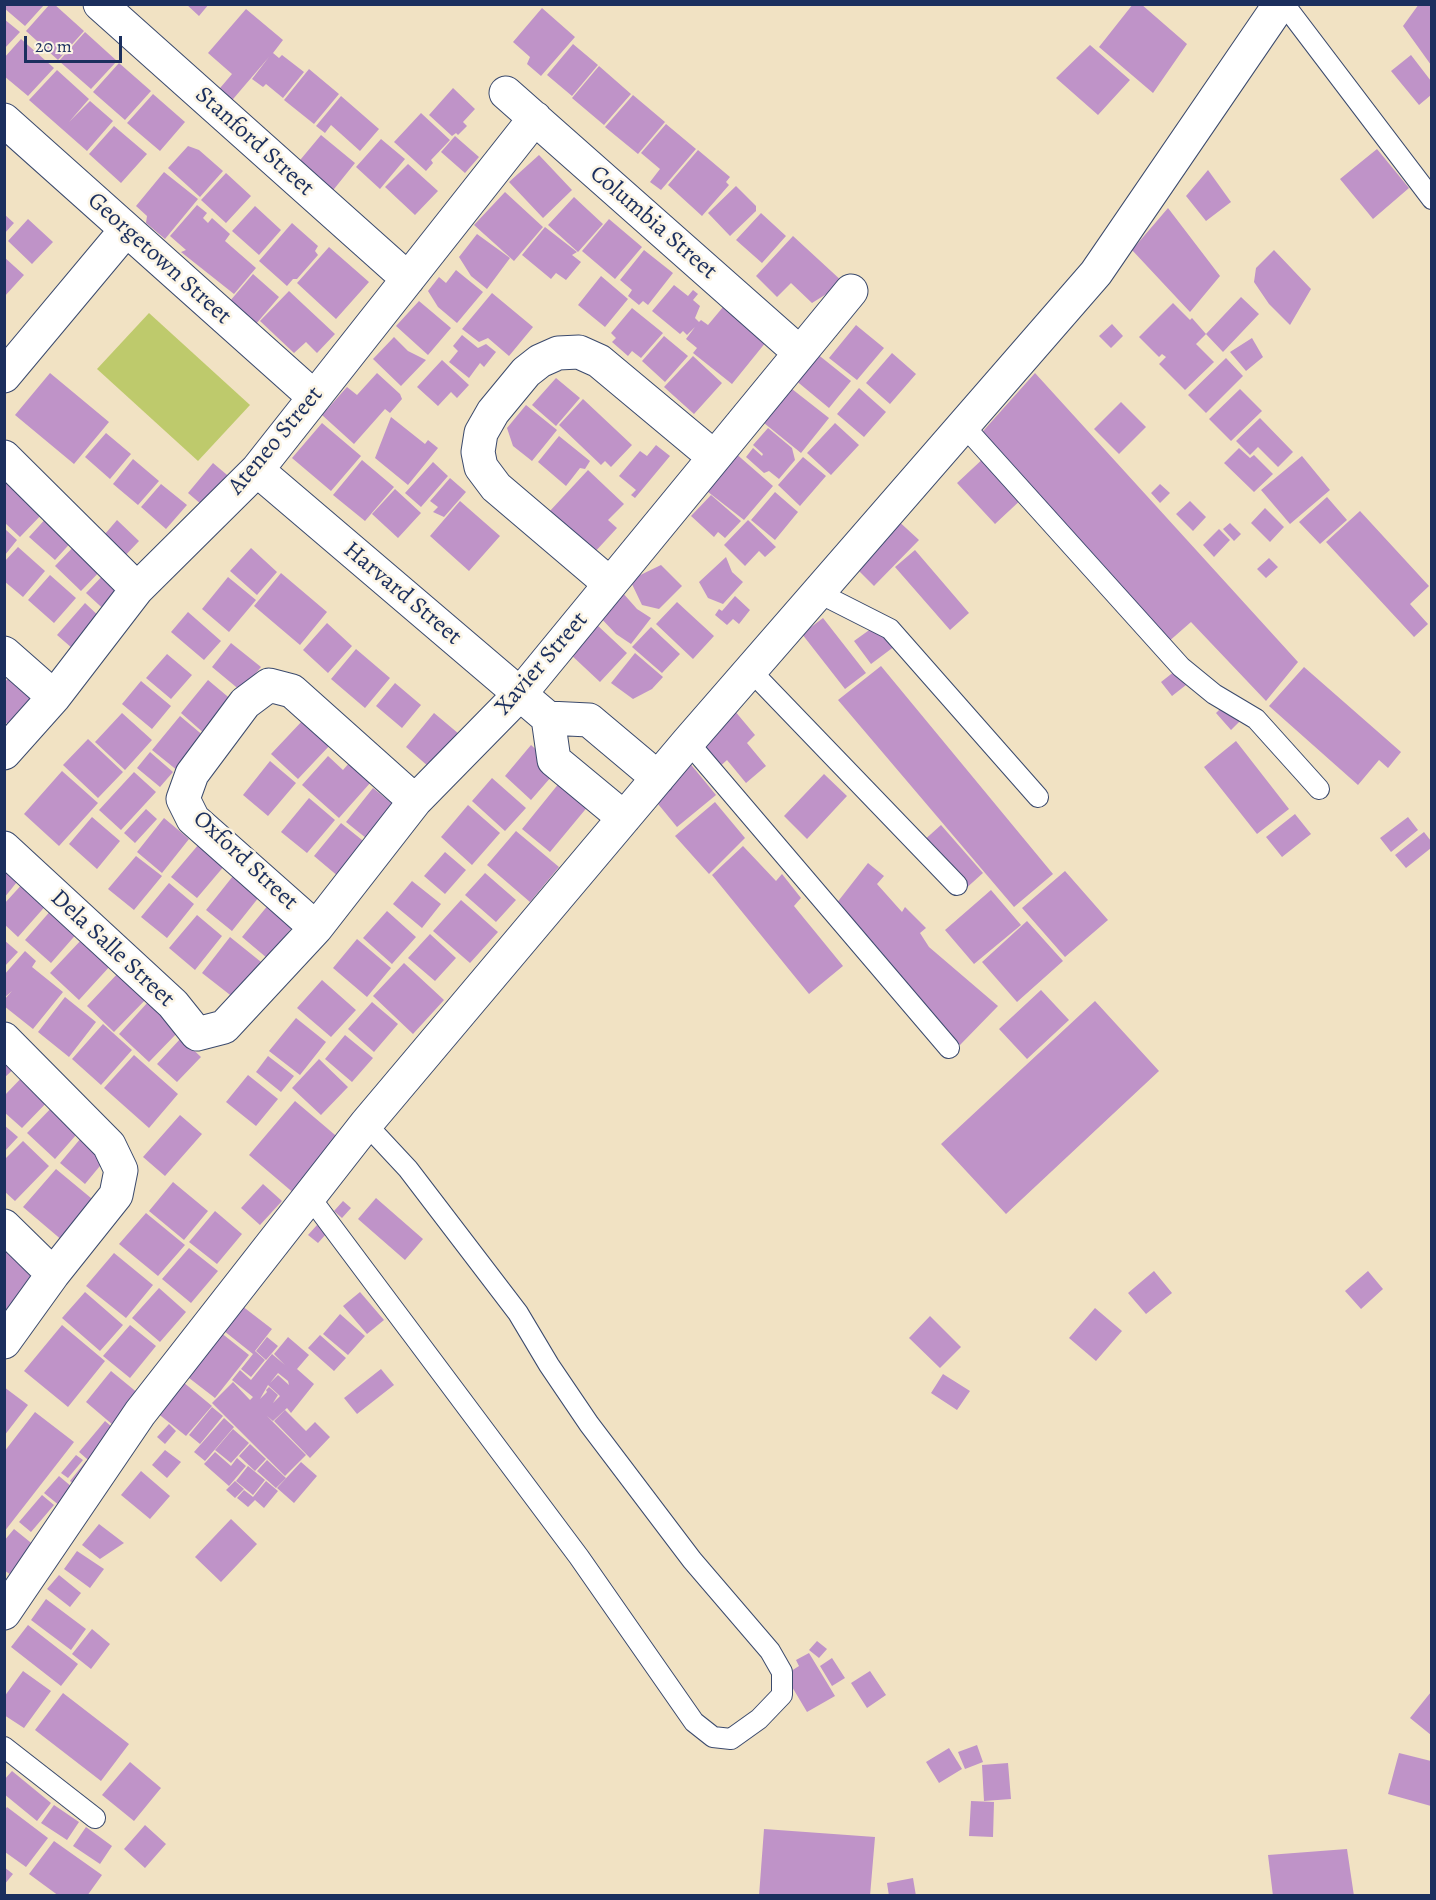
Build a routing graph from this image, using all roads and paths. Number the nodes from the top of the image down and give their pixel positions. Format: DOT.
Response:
graph roads {
  1 [pos="100,4"];
  2 [pos="1280,4"];
  3 [pos="1284,4"];
  4 [pos="506,93"];
  5 [pos="535,118"];
  6 [pos="10,135"];
  7 [pos="1431,199"];
  8 [pos="126,230"];
  9 [pos="408,279"];
  10 [pos="850,291"];
  11 [pos="800,352"];
  12 [pos="4,376"];
  13 [pos="314,397"];
  14 [pos="964,426"];
  15 [pos="4,457"];
  16 [pos="714,457"];
  17 [pos="256,470"];
  18 [pos="610,584"];
  19 [pos="137,589"];
  20 [pos="817,592"];
  21 [pos="4,653"];
  22 [pos="751,671"];
  23 [pos="520,694"];
  24 [pos="54,697"];
  25 [pos="548,718"];
  26 [pos="688,742"];
  27 [pos="4,753"];
  28 [pos="658,778"];
  29 [pos="1319,789"];
  30 [pos="1038,797"];
  31 [pos="415,801"];
  32 [pos="624,818"];
  33 [pos="4,848"];
  34 [pos="957,885"];
  35 [pos="316,928"];
  36 [pos="224,1028"];
  37 [pos="4,1039"];
  38 [pos="949,1048"];
  39 [pos="366,1124"];
  40 [pos="309,1196"];
  41 [pos="4,1226"];
  42 [pos="53,1274"];
  43 [pos="4,1342"];
  44 [pos="4,1613"];
  45 [pos="4,1747"];
  46 [pos="95,1818"];
  1 -- 9 [label="street, Stanford Street"];
  2 -- 14 [label="street"];
  3 -- 7 [label="lane"];
  4 -- 5 [label="street, Columbia Street"];
  5 -- 9 [label="street, Ateneo Street"];
  5 -- 11 [label="street, Columbia Street"];
  6 -- 8 [label="street, Georgetown Street"];
  8 -- 12 [label="street"];
  8 -- 13 [label="street, Georgetown Street"];
  9 -- 13 [label="street, Ateneo Street"];
  10 -- 11 [label="street, Xavier Street"];
  11 -- 16 [label="street, Xavier Street"];
  13 -- 17 [label="street, Ateneo Street"];
  14 -- 20 [label="street"];
  14 -- 29 [label="lane"];
  15 -- 19 [label="street"];
  16 -- 18 [label="street, Xavier Street"];
  16 -- 18 [label="street"];
  17 -- 19 [label="street, Ateneo Street"];
  17 -- 23 [label="street, Harvard Street"];
  18 -- 23 [label="street, Xavier Street"];
  19 -- 24 [label="street, Ateneo Street"];
  20 -- 22 [label="street"];
  20 -- 30 [label="lane"];
  21 -- 24 [label="street"];
  22 -- 26 [label="street"];
  22 -- 34 [label="lane"];
  23 -- 25 [label="street, Harvard Street"];
  23 -- 31 [label="street, Xavier Street"];
  24 -- 27 [label="street, Ateneo Street"];
  25 -- 28 [label="street"];
  25 -- 32 [label="street"];
  26 -- 28 [label="street"];
  26 -- 38 [label="lane"];
  28 -- 32 [label="street"];
  31 -- 35 [label="street, Xavier Street"];
  31 -- 35 [label="street, Oxford Street"];
  32 -- 39 [label="street"];
  33 -- 36 [label="street, Dela Salle Street"];
  35 -- 36 [label="street, Xavier Street"];
  37 -- 42 [label="street"];
  39 -- 40 [label="street"];
  39 -- 40 [label="lane"];
  40 -- 44 [label="street"];
  41 -- 42 [label="street"];
  42 -- 43 [label="street"];
  45 -- 46 [label="lane"];
}
